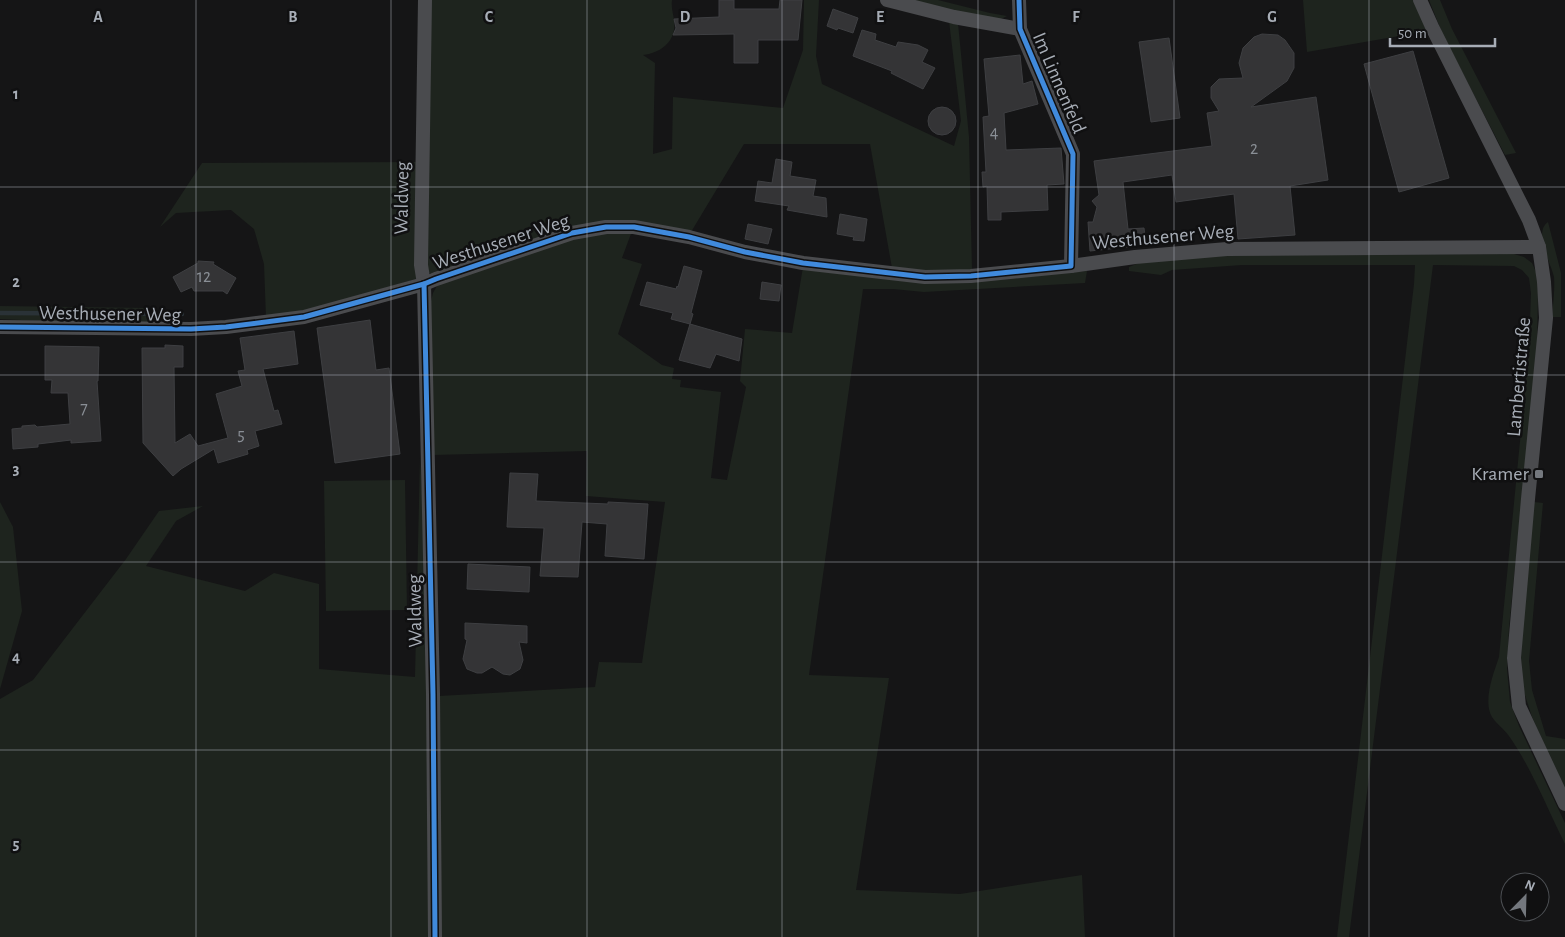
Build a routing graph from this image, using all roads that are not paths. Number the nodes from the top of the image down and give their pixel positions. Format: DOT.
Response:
graph roads {
  1 [pos="425,0"];
  2 [pos="887,0"];
  3 [pos="1019,0"];
  4 [pos="1420,0"];
  5 [pos="1020,29"];
  6 [pos="1539,247"];
  7 [pos="1071,266"];
  8 [pos="424,284"];
  9 [pos="0,326"];
  10 [pos="1565,804"];
  11 [pos="435,937"];
  1 -- 8 [label="street, Waldweg"];
  2 -- 5 [label="street"];
  3 -- 5 [label="street, Im Linnenfeld"];
  4 -- 6 [label="street, Lambertistraße"];
  5 -- 7 [label="street, Im Linnenfeld"];
  6 -- 7 [label="street, Westhusener Weg"];
  6 -- 10 [label="street, Lambertistraße"];
  7 -- 8 [label="street, Westhusener Weg"];
  8 -- 9 [label="street, Westhusener Weg"];
  8 -- 11 [label="street, Waldweg"];
}
